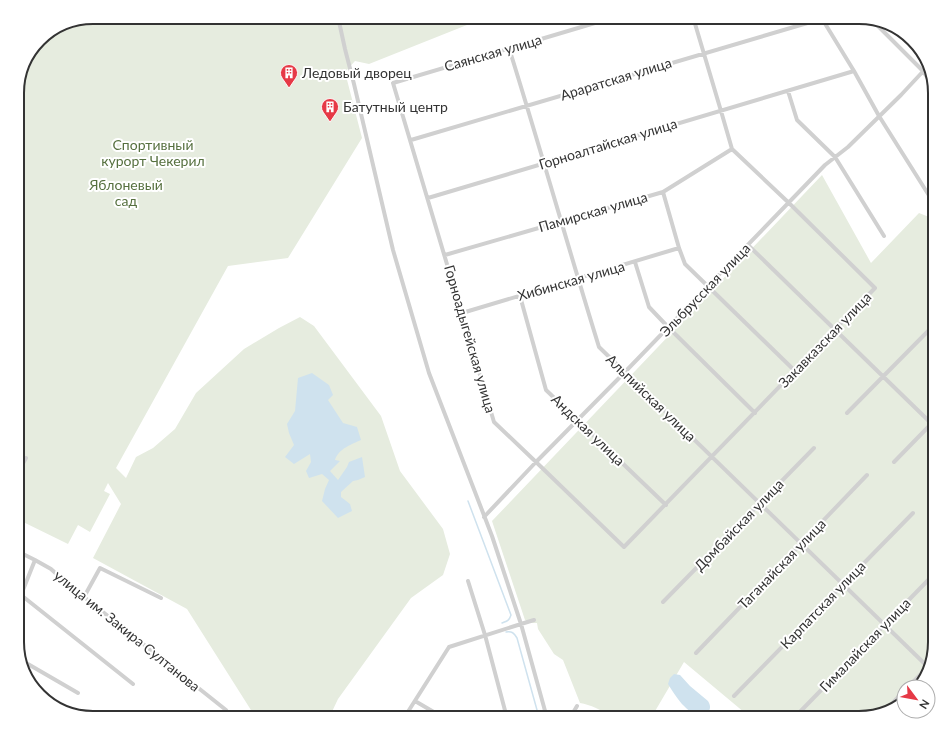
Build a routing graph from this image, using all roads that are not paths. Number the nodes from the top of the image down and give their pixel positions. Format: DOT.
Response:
graph roads {
  1 [pos="340,24"];
  2 [pos="591,24"];
  3 [pos="695,24"];
  4 [pos="801,24"];
  5 [pos="825,24"];
  6 [pos="880,28"];
  7 [pos="509,48"];
  8 [pos="704,53"];
  9 [pos="854,71"];
  10 [pos="923,71"];
  11 [pos="926,75"];
  12 [pos="394,82"];
  13 [pos="788,91"];
  14 [pos="527,106"];
  15 [pos="721,111"];
  16 [pos="879,116"];
  17 [pos="411,140"];
  18 [pos="732,149"];
  19 [pos="835,157"];
  20 [pos="544,163"];
  21 [pos="663,192"];
  22 [pos="928,194"];
  23 [pos="428,198"];
  24 [pos="789,203"];
  25 [pos="561,221"];
  26 [pos="884,236"];
  27 [pos="748,245"];
  28 [pos="679,248"];
  29 [pos="445,255"];
  30 [pos="635,262"];
  31 [pos="578,279"];
  32 [pos="708,286"];
  33 [pos="520,296"];
  34 [pos="462,313"];
  35 [pos="668,328"];
  36 [pos="835,330"];
  37 [pos="928,331"];
  38 [pos="795,371"];
  39 [pos="624,373"];
  40 [pos="883,377"];
  41 [pos="755,412"];
  42 [pos="847,413"];
  43 [pos="928,418"];
  44 [pos="578,420"];
  45 [pos="928,430"];
  46 [pos="814,448"];
  47 [pos="712,457"];
  48 [pos="26,458"];
  49 [pos="24,462"];
  50 [pos="536,462"];
  51 [pos="894,462"];
  52 [pos="867,475"];
  53 [pos="666,504"];
  54 [pos="760,504"];
  55 [pos="912,513"];
  56 [pos="484,517"];
  57 [pos="801,544"];
  58 [pos="624,547"];
  59 [pos="24,554"];
  60 [pos="35,560"];
  61 [pos="928,580"];
  62 [pos="468,581"];
  63 [pos="24,584"];
  64 [pos="843,584"];
  65 [pos="84,596"];
  66 [pos="161,598"];
  67 [pos="24,599"];
  68 [pos="663,602"];
  69 [pos="534,620"];
  70 [pos="521,624"];
  71 [pos="885,625"];
  72 [pos="485,635"];
  73 [pos="696,653"];
  74 [pos="924,663"];
  75 [pos="27,664"];
  76 [pos="134,684"];
  77 [pos="78,694"];
  78 [pos="734,696"];
  79 [pos="415,701"];
  80 [pos="577,706"];
  81 [pos="227,711"];
  82 [pos="409,711"];
  83 [pos="432,711"];
  84 [pos="505,711"];
  85 [pos="545,711"];
  86 [pos="574,711"];
  87 [pos="801,711"];
  1 -- 56 [label="street"];
  2 -- 7 [label="street, Саянская улица"];
  3 -- 8 [label="street"];
  4 -- 8 [label="street, Араратская улица"];
  5 -- 9 [label="street"];
  6 -- 10 [label="street"];
  7 -- 12 [label="street, Саянская улица"];
  7 -- 14 [label="street, Альпийская улица"];
  8 -- 14 [label="street, Араратская улица"];
  8 -- 15 [label="street"];
  9 -- 13 [label="street, Горноалтайская улица"];
  9 -- 16 [label="street"];
  10 -- 11 [label="street"];
  10 -- 16 [label="street, Эльбрусская улица"];
  12 -- 17 [label="street, Горноадыгейская улица"];
  13 -- 15 [label="street, Горноалтайская улица"];
  13 -- 19 [label="street"];
  14 -- 17 [label="street, Араратская улица"];
  14 -- 20 [label="street, Альпийская улица"];
  15 -- 18 [label="street"];
  15 -- 20 [label="street, Горноалтайская улица"];
  16 -- 19 [label="street, Эльбрусская улица"];
  16 -- 22 [label="street"];
  17 -- 23 [label="street, Горноадыгейская улица"];
  18 -- 21 [label="street, Памирская улица"];
  18 -- 24 [label="street, Закавказская улица"];
  19 -- 24 [label="street, Эльбрусская улица"];
  19 -- 26 [label="street"];
  20 -- 23 [label="street, Горноалтайская улица"];
  20 -- 25 [label="street, Альпийская улица"];
  21 -- 25 [label="street, Памирская улица"];
  21 -- 28 [label="street"];
  23 -- 29 [label="street, Горноадыгейская улица"];
  24 -- 27 [label="street, Эльбрусская улица"];
  24 -- 36 [label="street, Закавказская улица"];
  25 -- 29 [label="street, Памирская улица"];
  25 -- 31 [label="street, Альпийская улица"];
  27 -- 32 [label="street, Эльбрусская улица"];
  27 -- 36 [label="street"];
  28 -- 30 [label="street, Хибинская улица"];
  28 -- 32 [label="street"];
  29 -- 34 [label="street, Горноадыгейская улица"];
  30 -- 31 [label="street, Хибинская улица"];
  30 -- 35 [label="street"];
  31 -- 33 [label="street, Хибинская улица"];
  31 -- 39 [label="street, Альпийская улица"];
  32 -- 35 [label="street, Эльбрусская улица"];
  32 -- 38 [label="street"];
  33 -- 34 [label="street, Хибинская улица"];
  33 -- 44 [label="street, Андская улица"];
  34 -- 50 [label="street, Горноадыгейская улица"];
  35 -- 39 [label="street, Эльбрусская улица"];
  35 -- 41 [label="street"];
  36 -- 38 [label="street, Закавказская улица"];
  36 -- 40 [label="street"];
  37 -- 40 [label="street"];
  38 -- 41 [label="street, Закавказская улица"];
  39 -- 44 [label="street, Эльбрусская улица"];
  39 -- 47 [label="street, Альпийская улица"];
  40 -- 42 [label="street"];
  40 -- 43 [label="street"];
  41 -- 47 [label="street, Закавказская улица"];
  44 -- 50 [label="street, Эльбрусская улица"];
  44 -- 53 [label="street, Андская улица"];
  45 -- 51 [label="street"];
  46 -- 54 [label="street, Домбайская улица"];
  47 -- 53 [label="street, Закавказская улица"];
  47 -- 54 [label="street, Альпийская улица"];
  48 -- 49 [label="street"];
  50 -- 56 [label="street, Эльбрусская улица"];
  50 -- 58 [label="street, Горноадыгейская улица"];
  52 -- 57 [label="street, Таганайская улица"];
  53 -- 58 [label="street, Закавказская улица"];
  54 -- 57 [label="street, Альпийская улица"];
  54 -- 68 [label="street, Домбайская улица"];
  55 -- 64 [label="street, Карпатская улица"];
  56 -- 70 [label="street"];
  57 -- 64 [label="street, Альпийская улица"];
  57 -- 73 [label="street, Таганайская улица"];
  59 -- 60 [label="street, улица им. Закира Султанова"];
  60 -- 63 [label="street"];
  60 -- 65 [label="street, улица им. Закира Султанова"];
  61 -- 71 [label="street, Гималайская улица"];
  62 -- 72 [label="street"];
  64 -- 71 [label="street, Альпийская улица"];
  64 -- 78 [label="street, Карпатская улица"];
  65 -- 66 [label="street"];
  65 -- 81 [label="street, улица им. Закира Султанова"];
  67 -- 76 [label="street"];
  69 -- 70 [label="street"];
  70 -- 72 [label="street"];
  70 -- 85 [label="street"];
  71 -- 74 [label="street, Альпийская улица"];
  71 -- 87 [label="street, Гималайская улица"];
  72 -- 79 [label="street"];
  72 -- 84 [label="street"];
  75 -- 77 [label="street"];
  79 -- 82 [label="street"];
  79 -- 83 [label="street"];
  80 -- 86 [label="street"];
}
